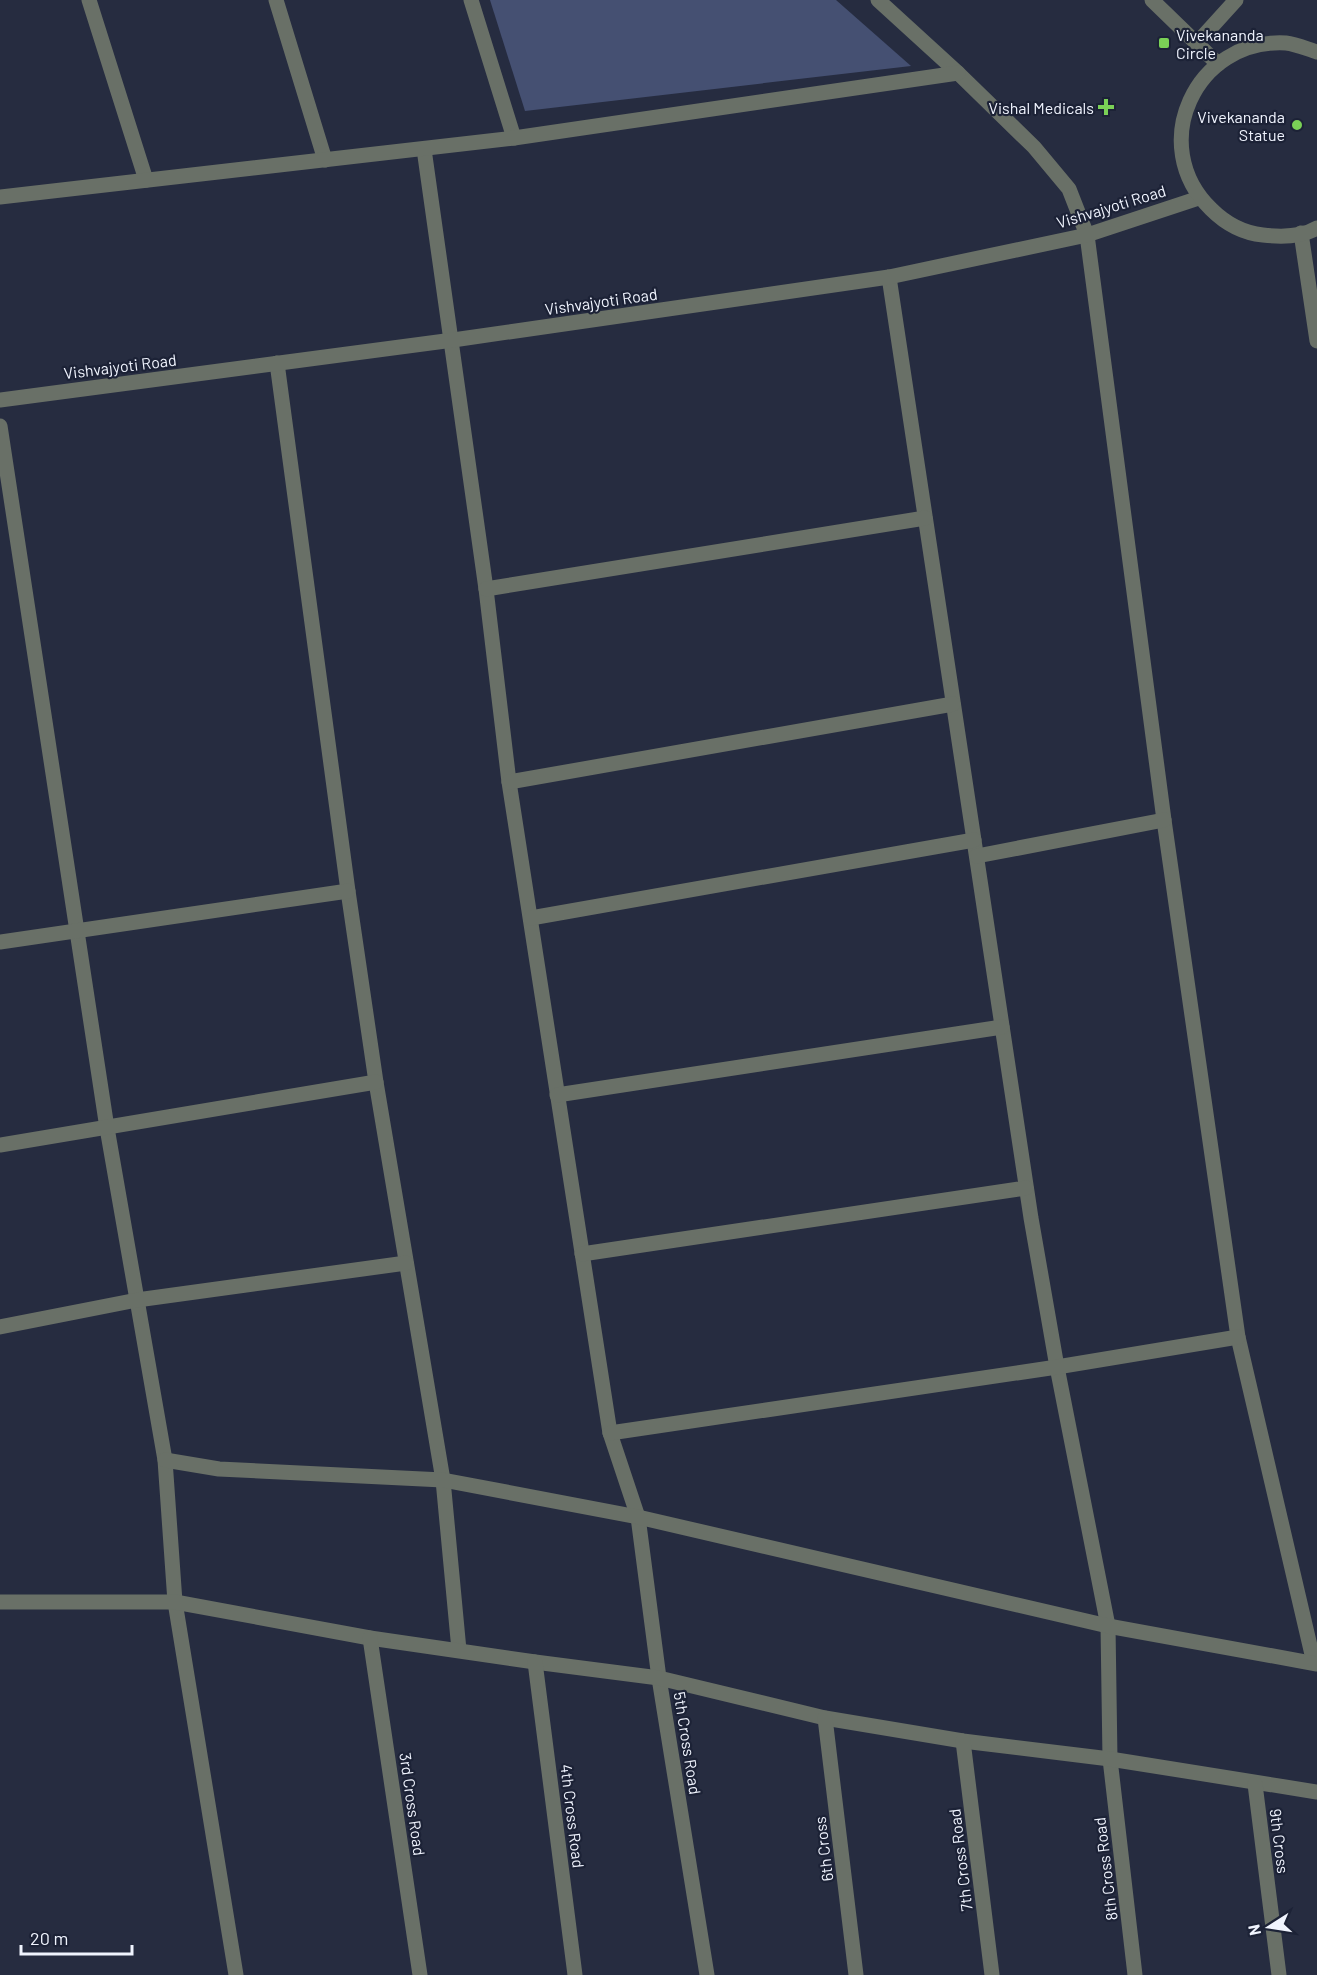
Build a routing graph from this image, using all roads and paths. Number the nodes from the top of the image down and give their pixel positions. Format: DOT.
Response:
graph roads {
  1 [pos="89,0"];
  2 [pos="276,0"];
  3 [pos="471,0"];
  4 [pos="879,0"];
  5 [pos="1152,0"];
  6 [pos="1236,0"];
  7 [pos="1197,43"];
  8 [pos="1317,52"];
  9 [pos="1218,64"];
  10 [pos="958,73"];
  11 [pos="514,138"];
  12 [pos="424,149"];
  13 [pos="325,160"];
  14 [pos="146,180"];
  15 [pos="0,197"];
  16 [pos="1199,198"];
  17 [pos="1317,228"];
  18 [pos="1301,233"];
  19 [pos="1087,235"];
  20 [pos="889,277"];
  21 [pos="453,340"];
  22 [pos="1317,341"];
  23 [pos="277,363"];
  24 [pos="0,400"];
  25 [pos="0,426"];
  26 [pos="925,518"];
  27 [pos="486,589"];
  28 [pos="953,704"];
  29 [pos="509,782"];
  30 [pos="1164,820"];
  31 [pos="974,840"];
  32 [pos="977,856"];
  33 [pos="348,891"];
  34 [pos="531,918"];
  35 [pos="77,931"];
  36 [pos="0,942"];
  37 [pos="1002,1027"];
  38 [pos="375,1082"];
  39 [pos="558,1095"];
  40 [pos="107,1128"];
  41 [pos="0,1145"];
  42 [pos="1026,1188"];
  43 [pos="582,1254"];
  44 [pos="406,1263"];
  45 [pos="137,1300"];
  46 [pos="0,1327"];
  47 [pos="1238,1337"];
  48 [pos="1057,1367"];
  49 [pos="610,1433"];
  50 [pos="165,1460"];
  51 [pos="443,1480"];
  52 [pos="638,1516"];
  53 [pos="0,1602"];
  54 [pos="175,1602"];
  55 [pos="1108,1626"];
  56 [pos="370,1638"];
  57 [pos="459,1650"];
  58 [pos="535,1662"];
  59 [pos="1316,1663"];
  60 [pos="659,1678"];
  61 [pos="825,1718"];
  62 [pos="963,1741"];
  63 [pos="1110,1759"];
  64 [pos="1255,1784"];
  65 [pos="1317,1792"];
  66 [pos="236,1975"];
  67 [pos="420,1975"];
  68 [pos="575,1975"];
  69 [pos="706,1975"];
  70 [pos="856,1975"];
  71 [pos="992,1975"];
  72 [pos="1135,1975"];
  73 [pos="1279,1975"];
  1 -- 14 [label="street"];
  2 -- 13 [label="street"];
  3 -- 11 [label="street"];
  4 -- 10 [label="street"];
  5 -- 7 [label="street"];
  6 -- 7 [label="street"];
  7 -- 9 [label="street"];
  8 -- 9 [label="street"];
  9 -- 16 [label="street"];
  10 -- 11 [label="street"];
  10 -- 19 [label="street"];
  11 -- 12 [label="street"];
  12 -- 13 [label="street"];
  12 -- 21 [label="street, 5th Cross Road"];
  13 -- 14 [label="street"];
  14 -- 15 [label="street"];
  16 -- 18 [label="street"];
  16 -- 19 [label="street, Vishvajyoti Road"];
  17 -- 18 [label="street"];
  18 -- 22 [label="street"];
  19 -- 20 [label="street, Vishvajyoti Road"];
  19 -- 30 [label="street"];
  20 -- 21 [label="street, Vishvajyoti Road"];
  20 -- 26 [label="street, 8th Cross Road"];
  21 -- 23 [label="street, Vishvajyoti Road"];
  21 -- 27 [label="street, 5th Cross Road"];
  23 -- 24 [label="street, Vishvajyoti Road"];
  23 -- 33 [label="street"];
  25 -- 35 [label="street"];
  26 -- 27 [label="street"];
  26 -- 28 [label="street, 8th Cross Road"];
  27 -- 29 [label="street, 5th Cross Road"];
  28 -- 29 [label="street"];
  28 -- 31 [label="street, 8th Cross Road"];
  29 -- 34 [label="street, 5th Cross Road"];
  30 -- 32 [label="street"];
  30 -- 47 [label="street"];
  31 -- 32 [label="street, 8th Cross Road"];
  31 -- 34 [label="street"];
  32 -- 37 [label="street, 8th Cross Road"];
  33 -- 35 [label="street"];
  33 -- 38 [label="street"];
  34 -- 39 [label="street, 5th Cross Road"];
  35 -- 36 [label="street"];
  35 -- 40 [label="street"];
  37 -- 39 [label="street"];
  37 -- 42 [label="street, 8th Cross Road"];
  38 -- 40 [label="street"];
  38 -- 44 [label="street"];
  39 -- 43 [label="street, 5th Cross Road"];
  40 -- 41 [label="street"];
  40 -- 45 [label="street"];
  42 -- 43 [label="street"];
  42 -- 48 [label="street, 8th Cross Road"];
  43 -- 49 [label="street, 5th Cross Road"];
  44 -- 45 [label="street"];
  44 -- 51 [label="street"];
  45 -- 46 [label="street"];
  45 -- 50 [label="street"];
  47 -- 48 [label="street"];
  47 -- 59 [label="street"];
  48 -- 49 [label="street"];
  48 -- 55 [label="street, 8th Cross Road"];
  49 -- 52 [label="street, 5th Cross Road"];
  50 -- 51 [label="street"];
  50 -- 54 [label="street"];
  51 -- 52 [label="street"];
  51 -- 57 [label="street"];
  52 -- 55 [label="street"];
  52 -- 60 [label="street, 5th Cross Road"];
  53 -- 54 [label="street"];
  54 -- 56 [label="street"];
  54 -- 66 [label="street"];
  55 -- 59 [label="street"];
  55 -- 63 [label="street, 8th Cross Road"];
  56 -- 57 [label="street"];
  56 -- 67 [label="street, 3rd Cross Road"];
  57 -- 58 [label="street"];
  58 -- 60 [label="street"];
  58 -- 68 [label="street, 4th Cross Road"];
  60 -- 61 [label="street"];
  60 -- 69 [label="street, 5th Cross Road"];
  61 -- 62 [label="street"];
  61 -- 70 [label="street, 6th Cross"];
  62 -- 63 [label="street"];
  62 -- 71 [label="street, 7th Cross Road"];
  63 -- 64 [label="street"];
  63 -- 72 [label="street, 8th Cross Road"];
  64 -- 65 [label="street"];
  64 -- 73 [label="street, 9th Cross"];
}
